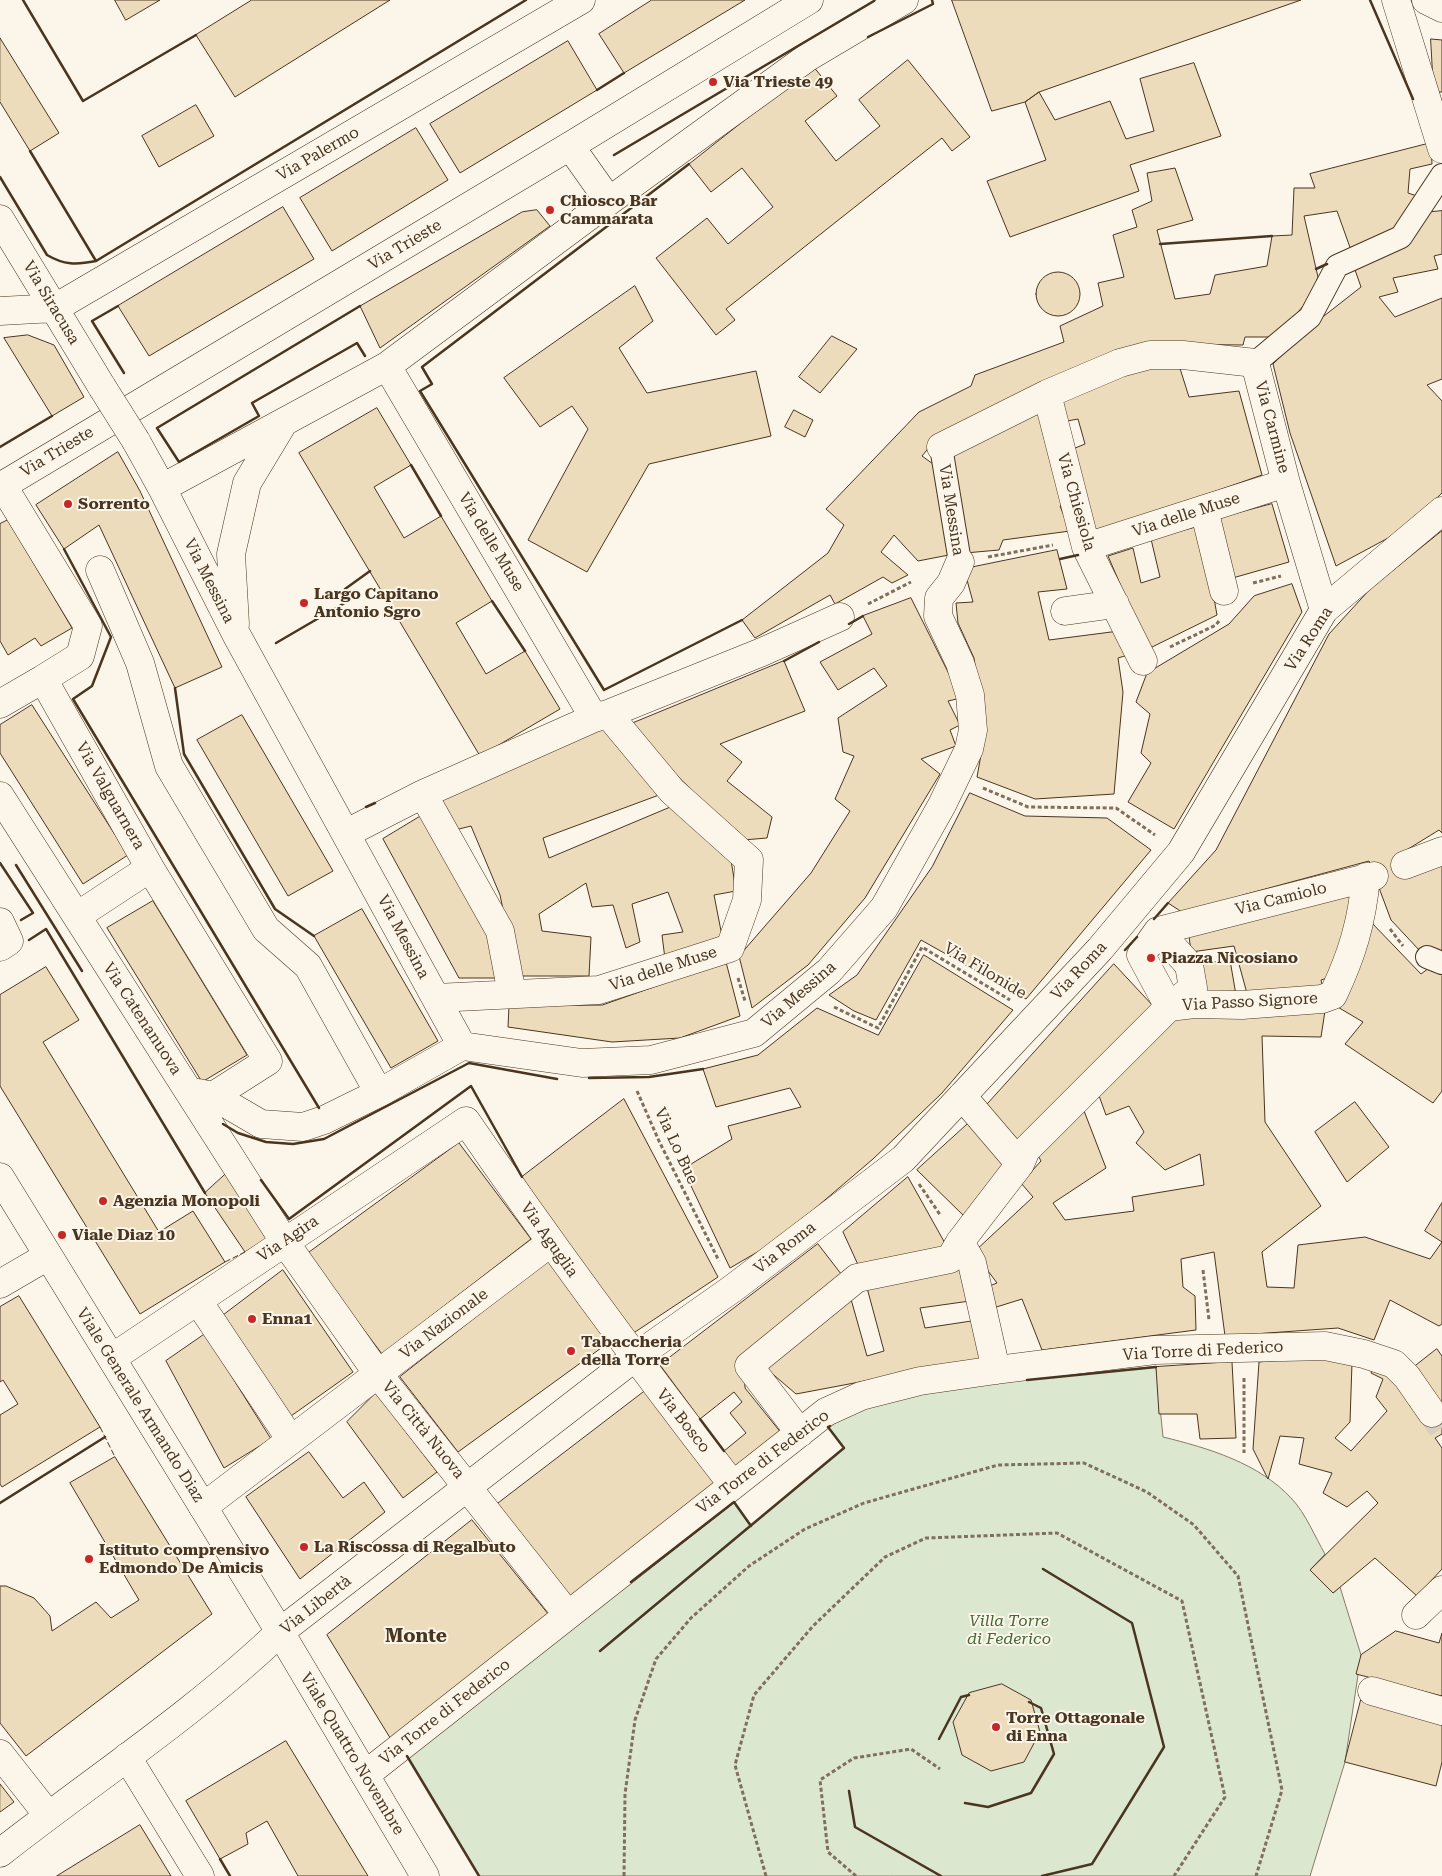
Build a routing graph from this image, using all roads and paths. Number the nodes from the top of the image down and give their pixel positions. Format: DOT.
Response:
graph roads {
  1 [pos="580,0"];
  2 [pos="809,0"];
  3 [pos="904,0"];
  4 [pos="1396,0"];
  5 [pos="1426,0"];
  6 [pos="1442,8"];
  7 [pos="570,146"];
  8 [pos="1442,149"];
  9 [pos="1442,175"];
  10 [pos="609,201"];
  11 [pos="0,219"];
  12 [pos="55,308"];
  13 [pos="0,311"];
  14 [pos="1255,363"];
  15 [pos="387,366"];
  16 [pos="1047,394"];
  17 [pos="282,424"];
  18 [pos="136,441"];
  19 [pos="941,447"];
  20 [pos="1286,483"];
  21 [pos="1,486"];
  22 [pos="162,488"];
  23 [pos="1204,509"];
  24 [pos="1442,511"];
  25 [pos="1086,547"];
  26 [pos="960,562"];
  27 [pos="100,570"];
  28 [pos="1224,591"];
  29 [pos="1115,604"];
  30 [pos="1324,610"];
  31 [pos="1064,611"];
  32 [pos="840,617"];
  33 [pos="236,634"];
  34 [pos="1143,661"];
  35 [pos="43,679"];
  36 [pos="0,704"];
  37 [pos="601,716"];
  38 [pos="978,785"];
  39 [pos="423,794"];
  40 [pos="0,796"];
  41 [pos="347,833"];
  42 [pos="1442,851"];
  43 [pos="1181,852"];
  44 [pos="1405,865"];
  45 [pos="150,868"];
  46 [pos="1370,876"];
  47 [pos="77,916"];
  48 [pos="1158,931"];
  49 [pos="730,948"];
  50 [pos="512,994"];
  51 [pos="436,998"];
  52 [pos="830,1004"];
  53 [pos="1169,1008"];
  54 [pos="1037,1016"];
  55 [pos="754,1033"];
  56 [pos="462,1046"];
  57 [pos="636,1088"];
  58 [pos="379,1092"];
  59 [pos="200,1094"];
  60 [pos="962,1096"];
  61 [pos="466,1122"];
  62 [pos="903,1158"];
  63 [pos="1020,1164"];
  64 [pos="0,1177"];
  65 [pos="284,1241"];
  66 [pos="960,1242"];
  67 [pos="550,1243"];
  68 [pos="48,1256"];
  69 [pos="1203,1270"];
  70 [pos="0,1284"];
  71 [pos="732,1289"];
  72 [pos="198,1301"];
  73 [pos="1244,1349"];
  74 [pos="1212,1350"];
  75 [pos="112,1358"];
  76 [pos="634,1358"];
  77 [pos="996,1370"];
  78 [pos="378,1374"];
  79 [pos="1432,1413"];
  80 [pos="800,1433"];
  81 [pos="291,1440"];
  82 [pos="1244,1453"];
  83 [pos="732,1484"];
  84 [pos="468,1487"];
  85 [pos="203,1507"];
  86 [pos="1442,1590"];
  87 [pos="568,1615"];
  88 [pos="1416,1615"];
  89 [pos="280,1632"];
  90 [pos="1372,1691"];
  91 [pos="1442,1711"];
  92 [pos="0,1754"];
  93 [pos="127,1757"];
  94 [pos="940,1769"];
  95 [pos="365,1775"];
  96 [pos="48,1815"];
  97 [pos="0,1853"];
  98 [pos="200,1876"];
  99 [pos="425,1876"];
  100 [pos="624,1876"];
  101 [pos="766,1876"];
  102 [pos="856,1876"];
  103 [pos="1174,1876"];
  104 [pos="1256,1876"];
  1 -- 12 [label="street, Via Palermo"];
  2 -- 7 [label="street, Via Trieste"];
  3 -- 10 [label="street"];
  4 -- 8 [label="street"];
  5 -- 6 [label="street"];
  7 -- 10 [label="street"];
  7 -- 21 [label="street, Via Trieste"];
  9 -- 14 [label="street, Via Carmine"];
  10 -- 15 [label="street"];
  11 -- 12 [label="street, Via Siracusa"];
  12 -- 13 [label="street"];
  12 -- 18 [label="street, Via Siracusa, bridge"];
  14 -- 16 [label="street, Via Messina"];
  14 -- 20 [label="street, Via Carmine"];
  15 -- 17 [label="street"];
  15 -- 37 [label="street, Via delle Muse"];
  16 -- 19 [label="street, Via Messina"];
  16 -- 25 [label="street, Via Chiesiola"];
  17 -- 22 [label="street"];
  17 -- 33 [label="street"];
  18 -- 22 [label="street, Via Messina"];
  19 -- 26 [label="street, Via Messina"];
  20 -- 23 [label="street, Via delle Muse"];
  20 -- 30 [label="street, Via Carmine"];
  21 -- 35 [label="street"];
  22 -- 33 [label="street, Via Messina"];
  23 -- 25 [label="street, Via delle Muse"];
  23 -- 28 [label="street"];
  24 -- 30 [label="street, Via Roma"];
  25 -- 29 [label="street, Via Chiesiola"];
  26 -- 55 [label="street, Via Messina"];
  27 -- 58 [label="street"];
  29 -- 31 [label="street"];
  29 -- 34 [label="street, Via Chiesiola"];
  30 -- 43 [label="street, Via Roma"];
  32 -- 37 [label="street"];
  33 -- 41 [label="street, Via Messina"];
  35 -- 36 [label="street"];
  35 -- 45 [label="street, Via Valguarnera"];
  37 -- 39 [label="street"];
  37 -- 49 [label="street, Via delle Muse"];
  38 -- 43 [label="path"];
  39 -- 41 [label="street"];
  39 -- 50 [label="street"];
  40 -- 47 [label="street, Via Catenanuova"];
  41 -- 51 [label="street, Via Messina"];
  42 -- 44 [label="street"];
  43 -- 54 [label="street, Via Roma"];
  45 -- 47 [label="street"];
  45 -- 59 [label="street, Via Valguarnera"];
  46 -- 48 [label="street, Via Camiolo"];
  46 -- 53 [label="street, Via Passo Signore"];
  47 -- 59 [label="street, Via Catenanuova"];
  48 -- 53 [label="street"];
  48 -- 53 [label="street"];
  49 -- 50 [label="street, Via delle Muse"];
  49 -- 55 [label="path"];
  50 -- 51 [label="street, Via delle Muse"];
  51 -- 56 [label="street, Via Messina"];
  52 -- 54 [label="path, Via Filonide"];
  53 -- 63 [label="street, Via Passo Signore"];
  54 -- 60 [label="street, Via Roma"];
  55 -- 56 [label="street, Via Messina"];
  56 -- 58 [label="street"];
  57 -- 71 [label="path, Via Lo Bue"];
  58 -- 59 [label="street"];
  59 -- 65 [label="street, Via Catenanuova"];
  60 -- 62 [label="street, Via Roma"];
  60 -- 63 [label="street"];
  61 -- 65 [label="street, Via Agira"];
  61 -- 67 [label="street, Via Aguglia"];
  62 -- 66 [label="path"];
  62 -- 71 [label="street, Via Roma"];
  63 -- 66 [label="street, Via Passo Signore"];
  64 -- 68 [label="street, Viale Generale Armando Diaz"];
  65 -- 72 [label="street, Via Agira"];
  65 -- 78 [label="street, Via Città Nuova"];
  66 -- 77 [label="street"];
  66 -- 80 [label="street, Via Passo Signore"];
  67 -- 76 [label="street, Via Aguglia"];
  67 -- 78 [label="street, Via Nazionale"];
  68 -- 70 [label="street"];
  68 -- 75 [label="street, Viale Generale Armando Diaz"];
  69 -- 74 [label="path"];
  71 -- 76 [label="street, Via Roma"];
  72 -- 75 [label="street, Via Agira"];
  72 -- 81 [label="street"];
  73 -- 74 [label="street, Via Torre di Federico"];
  73 -- 79 [label="street, Via Torre di Federico"];
  73 -- 82 [label="path"];
  74 -- 77 [label="street, Via Torre di Federico"];
  75 -- 85 [label="street, Viale Generale Armando Diaz"];
  76 -- 83 [label="street, Via Bosco"];
  76 -- 84 [label="street, Via Libertà"];
  77 -- 80 [label="street, Via Torre di Federico"];
  78 -- 81 [label="street, Via Nazionale"];
  78 -- 84 [label="street, Via Città Nuova"];
  80 -- 83 [label="street, Via Torre di Federico"];
  81 -- 85 [label="street, Via Nazionale"];
  83 -- 87 [label="street, Via Torre di Federico"];
  84 -- 87 [label="street, Via Città Nuova"];
  84 -- 89 [label="street, Via Libertà"];
  85 -- 89 [label="street, Viale Generale Armando Diaz"];
  86 -- 88 [label="street"];
  87 -- 95 [label="street, Via Torre di Federico"];
  89 -- 93 [label="street, Via Libertà"];
  89 -- 95 [label="street, Viale Quattro Novembre"];
  90 -- 91 [label="street"];
  92 -- 96 [label="street"];
  93 -- 96 [label="street, Via Libertà"];
  93 -- 98 [label="street"];
  94 -- 102 [label="path"];
  95 -- 99 [label="street, Viale Quattro Novembre"];
  96 -- 97 [label="street, Via Libertà"];
  100 -- 104 [label="path"];
  101 -- 103 [label="path"];
}
